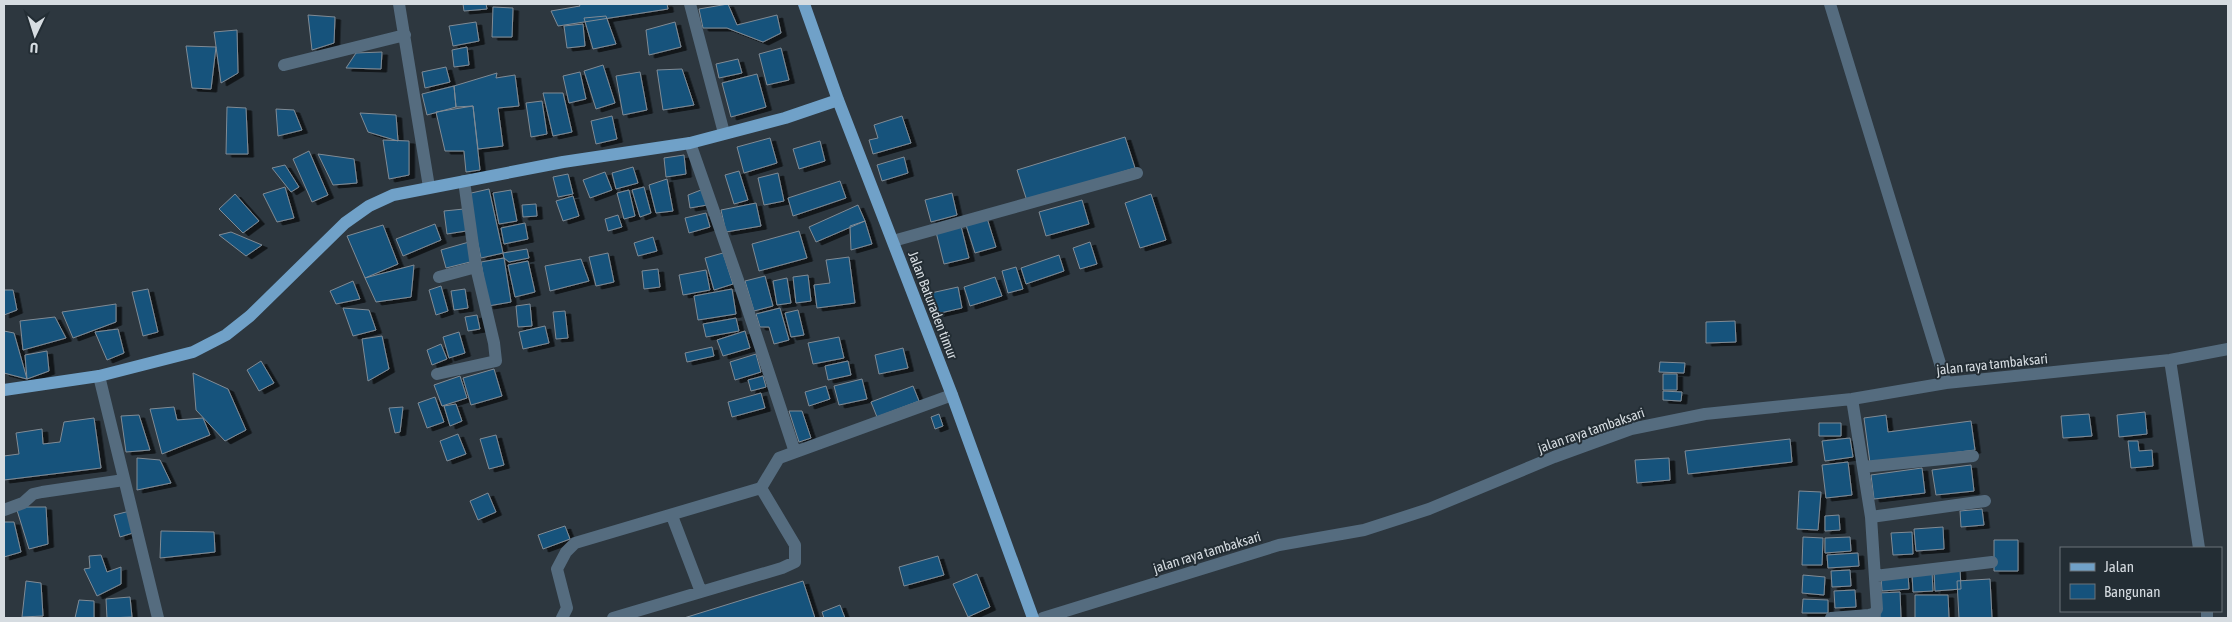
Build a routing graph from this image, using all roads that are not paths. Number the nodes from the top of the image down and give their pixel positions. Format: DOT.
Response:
graph roads {
  1 [pos="399,4"];
  2 [pos="690,4"];
  3 [pos="804,4"];
  4 [pos="1830,4"];
  5 [pos="405,36"];
  6 [pos="284,65"];
  7 [pos="838,100"];
  8 [pos="724,133"];
  9 [pos="690,143"];
  10 [pos="1137,173"];
  11 [pos="464,181"];
  12 [pos="429,187"];
  13 [pos="892,241"];
  14 [pos="476,267"];
  15 [pos="439,277"];
  16 [pos="2228,350"];
  17 [pos="2170,360"];
  18 [pos="436,374"];
  19 [pos="99,376"];
  20 [pos="1946,384"];
  21 [pos="4,390"];
  22 [pos="952,395"];
  23 [pos="1852,399"];
  24 [pos="795,452"];
  25 [pos="1973,456"];
  26 [pos="1863,467"];
  27 [pos="124,480"];
  28 [pos="762,488"];
  29 [pos="1985,501"];
  30 [pos="4,510"];
  31 [pos="672,516"];
  32 [pos="1871,517"];
  33 [pos="2199,547"];
  34 [pos="1992,562"];
  35 [pos="1875,576"];
  36 [pos="701,592"];
  37 [pos="158,618"];
  38 [pos="562,618"];
  39 [pos="613,618"];
  40 [pos="1034,618"];
  41 [pos="1043,618"];
  42 [pos="1832,618"];
  1 -- 5 [label="street"];
  2 -- 8 [label="street"];
  3 -- 7 [label="main road, Jalan Baturaden timur"];
  4 -- 20 [label="street"];
  5 -- 6 [label="street"];
  5 -- 12 [label="street"];
  7 -- 8 [label="main road"];
  7 -- 13 [label="main road, Jalan Baturaden timur"];
  8 -- 9 [label="main road"];
  9 -- 11 [label="main road"];
  9 -- 24 [label="street"];
  10 -- 13 [label="street"];
  11 -- 12 [label="main road"];
  11 -- 14 [label="street"];
  12 -- 19 [label="main road"];
  13 -- 22 [label="main road, Jalan Baturaden timur"];
  14 -- 15 [label="street"];
  14 -- 18 [label="street"];
  16 -- 17 [label="street, jalan raya tambaksari"];
  17 -- 20 [label="street, jalan raya tambaksari"];
  17 -- 33 [label="street"];
  19 -- 21 [label="main road"];
  19 -- 27 [label="street"];
  20 -- 23 [label="street, jalan raya tambaksari"];
  22 -- 24 [label="street"];
  22 -- 40 [label="main road, Jalan Baturaden timur"];
  23 -- 26 [label="street"];
  23 -- 41 [label="street, jalan raya tambaksari"];
  24 -- 28 [label="street"];
  25 -- 26 [label="street"];
  26 -- 32 [label="street"];
  27 -- 30 [label="street"];
  27 -- 37 [label="street"];
  28 -- 31 [label="street"];
  28 -- 36 [label="street"];
  29 -- 32 [label="street"];
  31 -- 36 [label="street"];
  31 -- 38 [label="street"];
  32 -- 35 [label="street"];
  34 -- 35 [label="street"];
  35 -- 42 [label="street"];
  36 -- 39 [label="street"];
}
